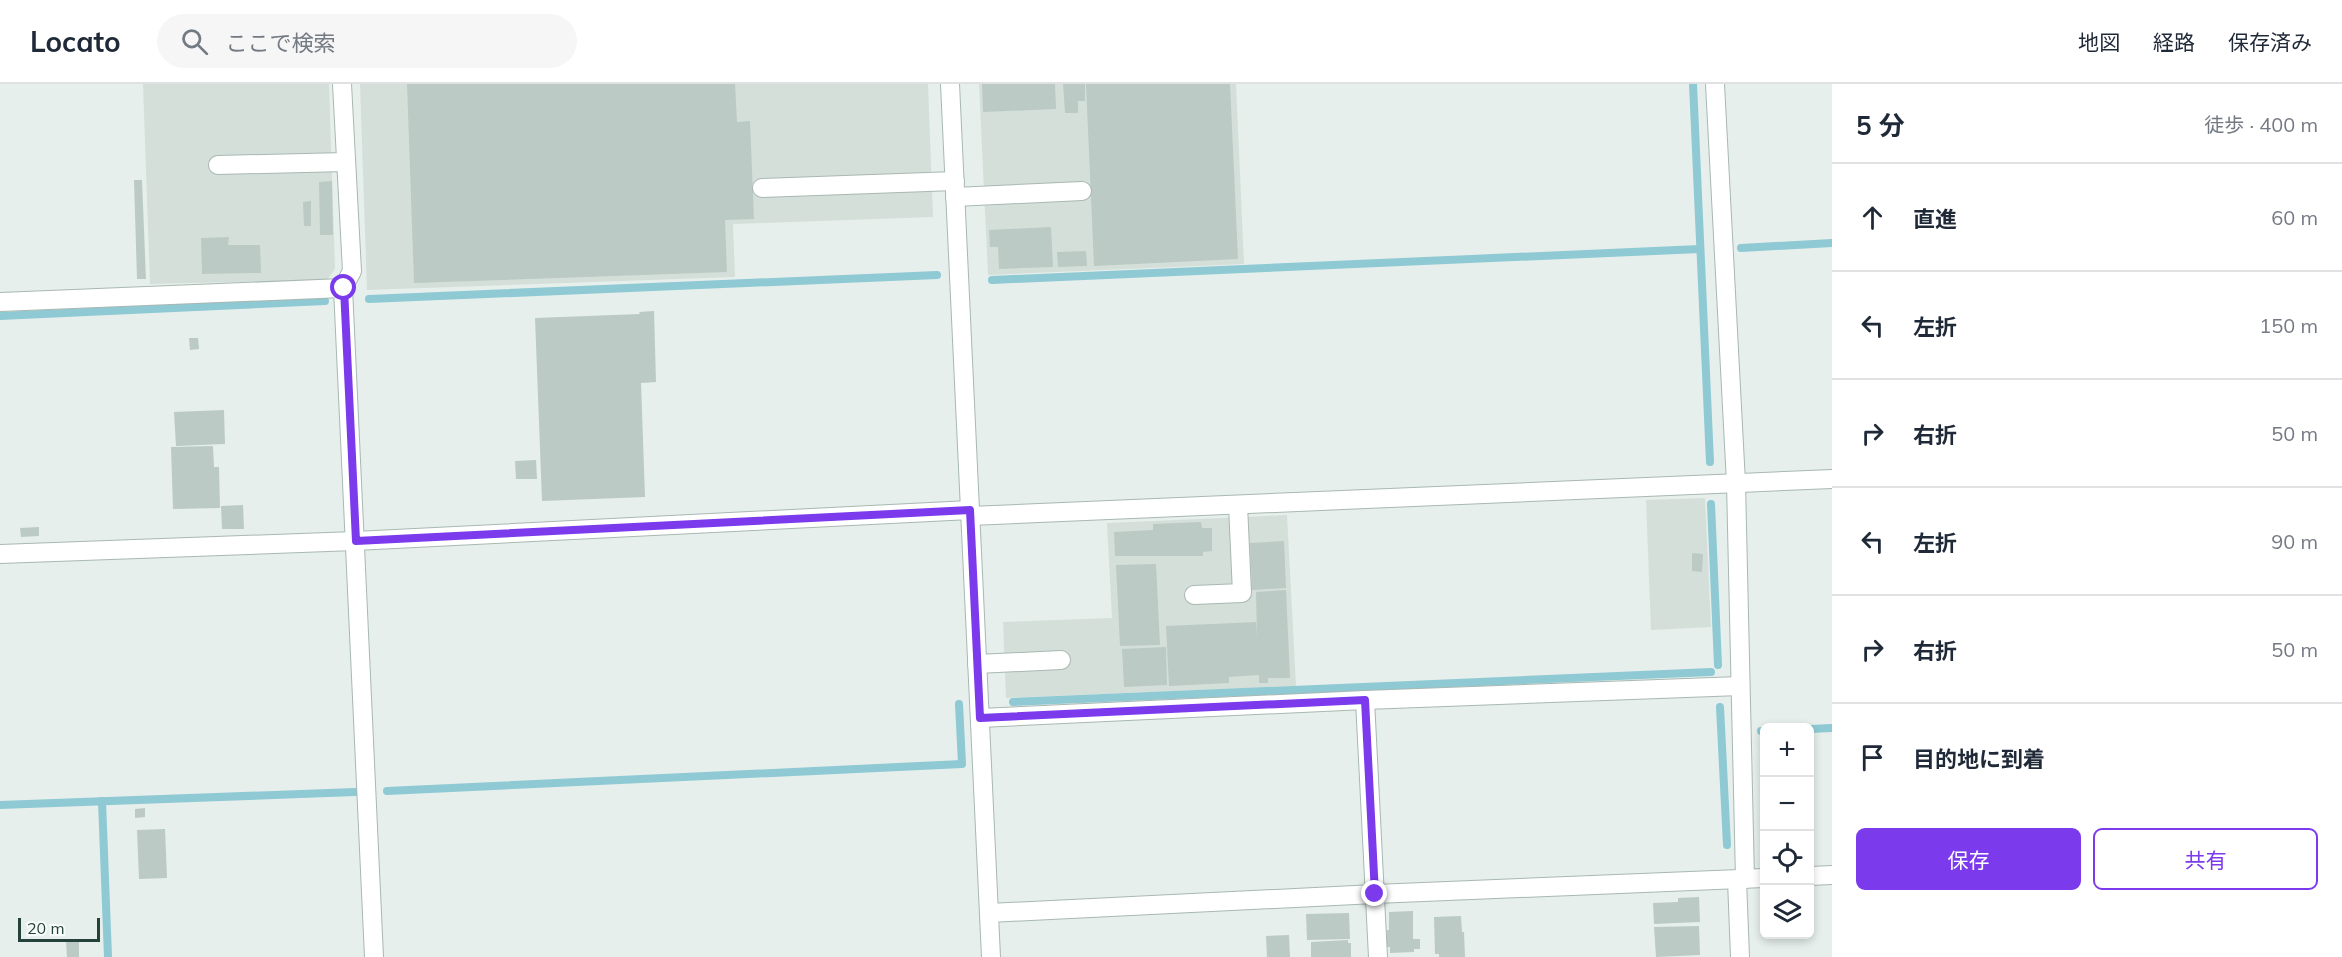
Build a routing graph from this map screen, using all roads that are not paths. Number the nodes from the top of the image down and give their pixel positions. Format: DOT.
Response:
graph roads {
  1 [pos="342,84"];
  2 [pos="950,84"];
  3 [pos="1715,84"];
  4 [pos="346,162"];
  5 [pos="218,165"];
  6 [pos="762,188"];
  7 [pos="955,189"];
  8 [pos="1082,191"];
  9 [pos="344,288"];
  10 [pos="0,302"];
  11 [pos="1832,479"];
  12 [pos="1736,483"];
  13 [pos="1238,505"];
  14 [pos="970,513"];
  15 [pos="356,541"];
  16 [pos="0,554"];
  17 [pos="1194,596"];
  18 [pos="1061,660"];
  19 [pos="977,664"];
  20 [pos="1740,686"];
  21 [pos="1365,700"];
  22 [pos="980,718"];
  23 [pos="1832,875"];
  24 [pos="1814,876"];
  25 [pos="1760,878"];
  26 [pos="1741,880"];
  27 [pos="1375,894"];
  28 [pos="989,913"];
  29 [pos="374,957"];
  30 [pos="991,957"];
  31 [pos="1378,957"];
  32 [pos="1740,957"];
  1 -- 4 [label="street"];
  2 -- 7 [label="street"];
  3 -- 12 [label="street"];
  4 -- 5 [label="street"];
  4 -- 9 [label="street"];
  6 -- 7 [label="street"];
  7 -- 8 [label="street"];
  7 -- 14 [label="street"];
  9 -- 10 [label="street"];
  9 -- 15 [label="street"];
  11 -- 12 [label="street"];
  12 -- 13 [label="street"];
  12 -- 20 [label="street"];
  13 -- 14 [label="street"];
  13 -- 17 [label="street"];
  14 -- 15 [label="street"];
  14 -- 19 [label="street"];
  15 -- 16 [label="street"];
  15 -- 29 [label="street"];
  18 -- 19 [label="street"];
  19 -- 22 [label="street"];
  20 -- 21 [label="street"];
  20 -- 26 [label="street"];
  21 -- 22 [label="street"];
  21 -- 27 [label="street"];
  22 -- 28 [label="street"];
  23 -- 24 [label="street"];
  25 -- 26 [label="street"];
  26 -- 27 [label="street"];
  26 -- 32 [label="street"];
  27 -- 28 [label="street"];
  27 -- 31 [label="street"];
  28 -- 30 [label="street"];
}
